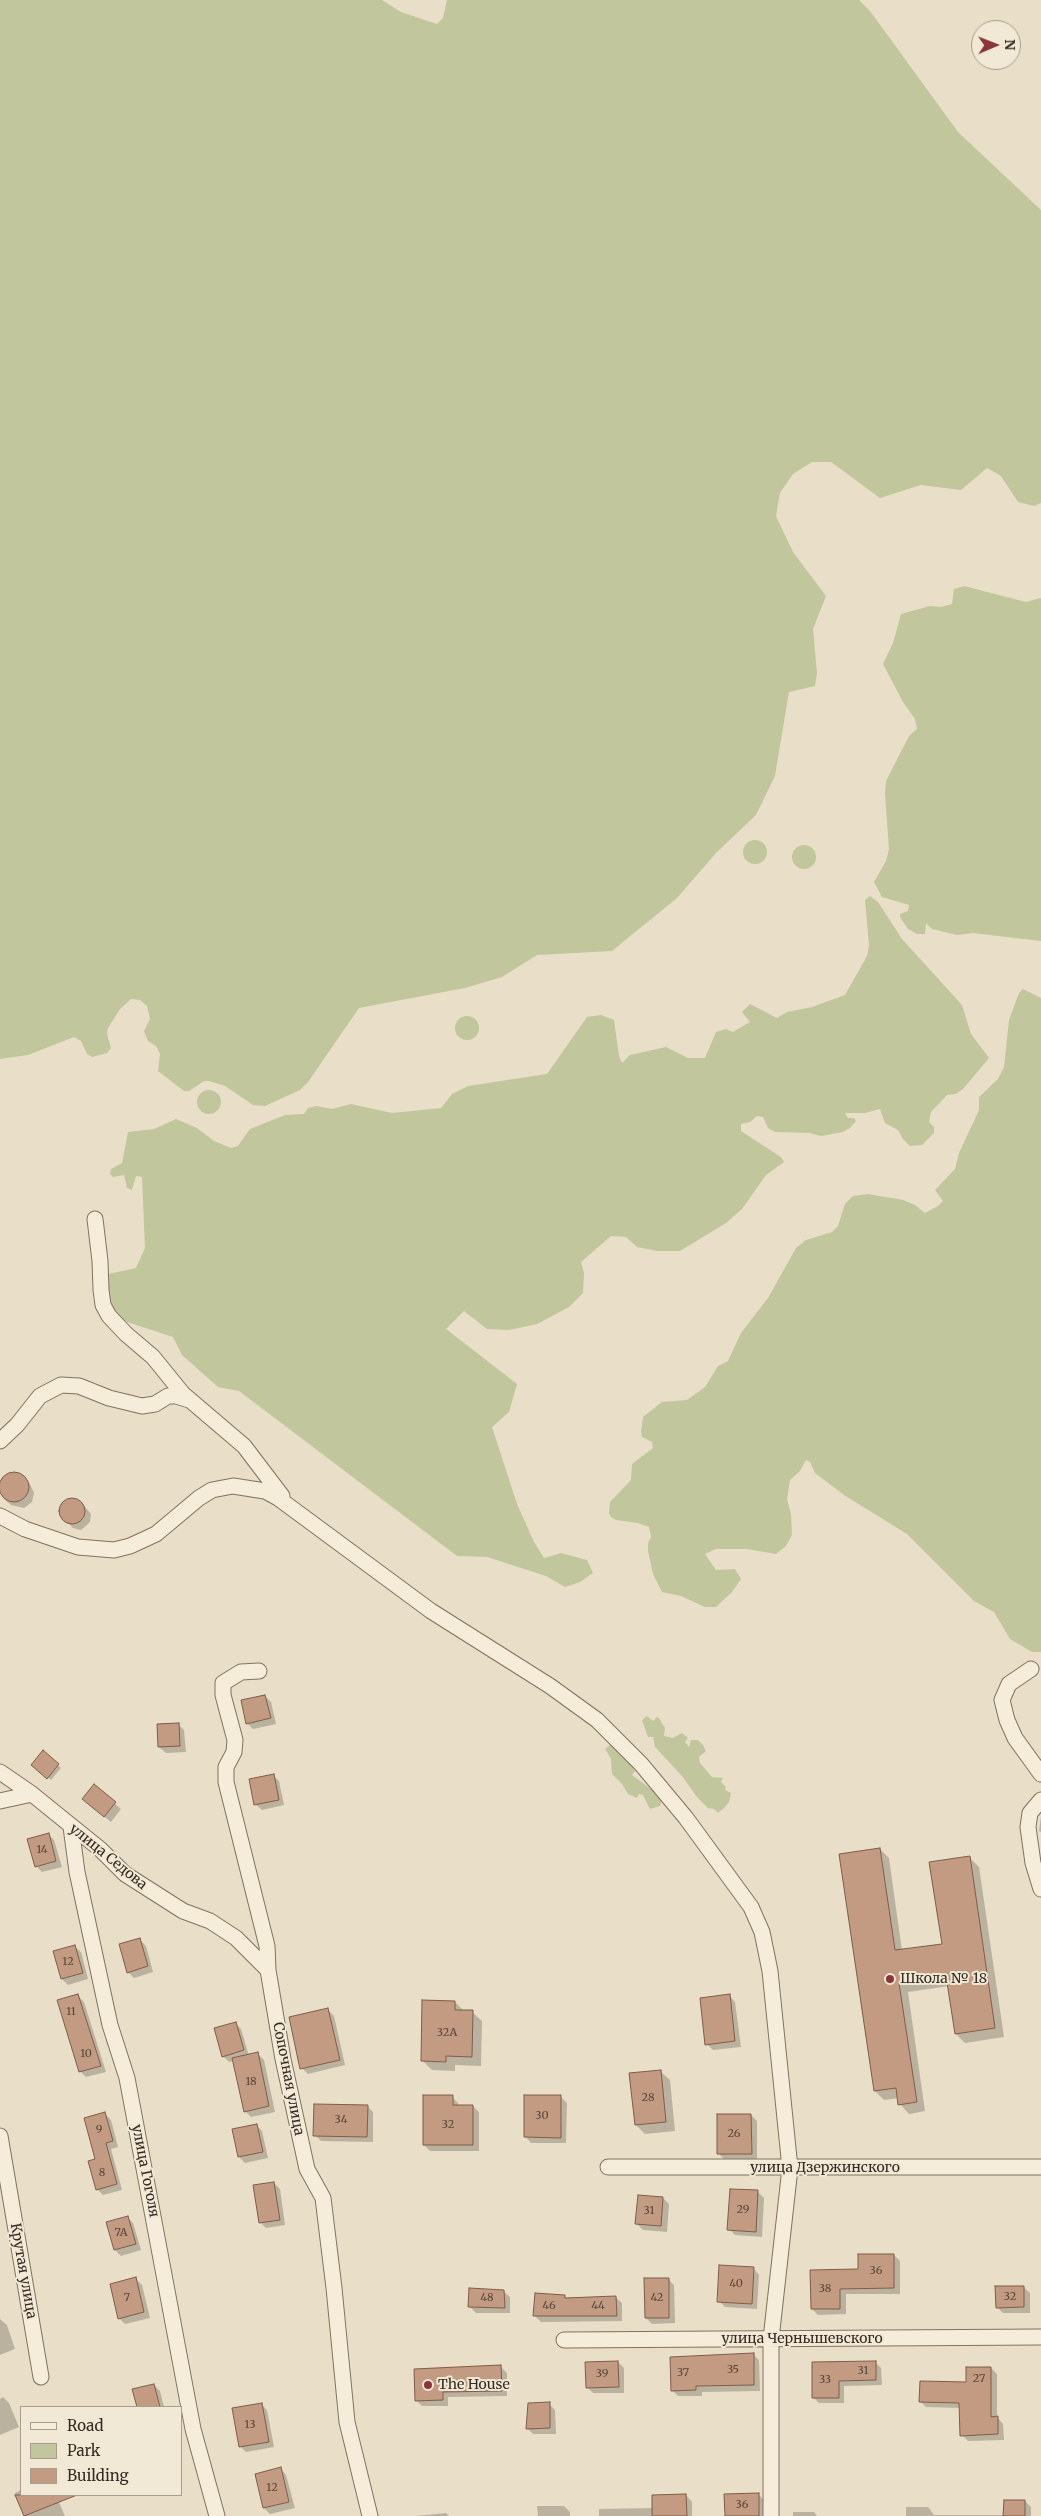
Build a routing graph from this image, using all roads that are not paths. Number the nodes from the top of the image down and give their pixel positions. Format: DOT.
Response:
graph roads {
  1 [pos="94,1219"];
  2 [pos="190,1400"];
  3 [pos="0,1441"];
  4 [pos="0,1516"];
  5 [pos="303,1517"];
  6 [pos="1031,1669"];
  7 [pos="259,1671"];
  8 [pos="0,1772"];
  9 [pos="1041,1774"];
  10 [pos="32,1794"];
  11 [pos="1041,1800"];
  12 [pos="0,1801"];
  13 [pos="71,1827"];
  14 [pos="1041,1889"];
  15 [pos="268,1970"];
  16 [pos="0,2136"];
  17 [pos="608,2167"];
  18 [pos="1041,2167"];
  19 [pos="790,2168"];
  20 [pos="1041,2338"];
  21 [pos="771,2339"];
  22 [pos="564,2340"];
  23 [pos="41,2377"];
  24 [pos="216,2516"];
  25 [pos="370,2516"];
  26 [pos="771,2516"];
  1 -- 2 [label="street"];
  2 -- 3 [label="street"];
  2 -- 5 [label="street"];
  4 -- 5 [label="street"];
  5 -- 19 [label="street"];
  6 -- 9 [label="street"];
  7 -- 15 [label="street, Сопочная улица"];
  8 -- 10 [label="street, улица Седова"];
  10 -- 12 [label="street"];
  10 -- 13 [label="street, улица Седова"];
  11 -- 14 [label="street"];
  13 -- 15 [label="street, улица Седова"];
  13 -- 24 [label="street, улица Гоголя"];
  15 -- 25 [label="street, Сопочная улица"];
  16 -- 23 [label="street, Крутая улица"];
  17 -- 19 [label="street, улица Дзержинского"];
  18 -- 19 [label="street, улица Дзержинского"];
  19 -- 21 [label="street"];
  20 -- 21 [label="street, улица Чернышевского"];
  21 -- 22 [label="street, улица Чернышевского"];
  21 -- 26 [label="street"];
}
